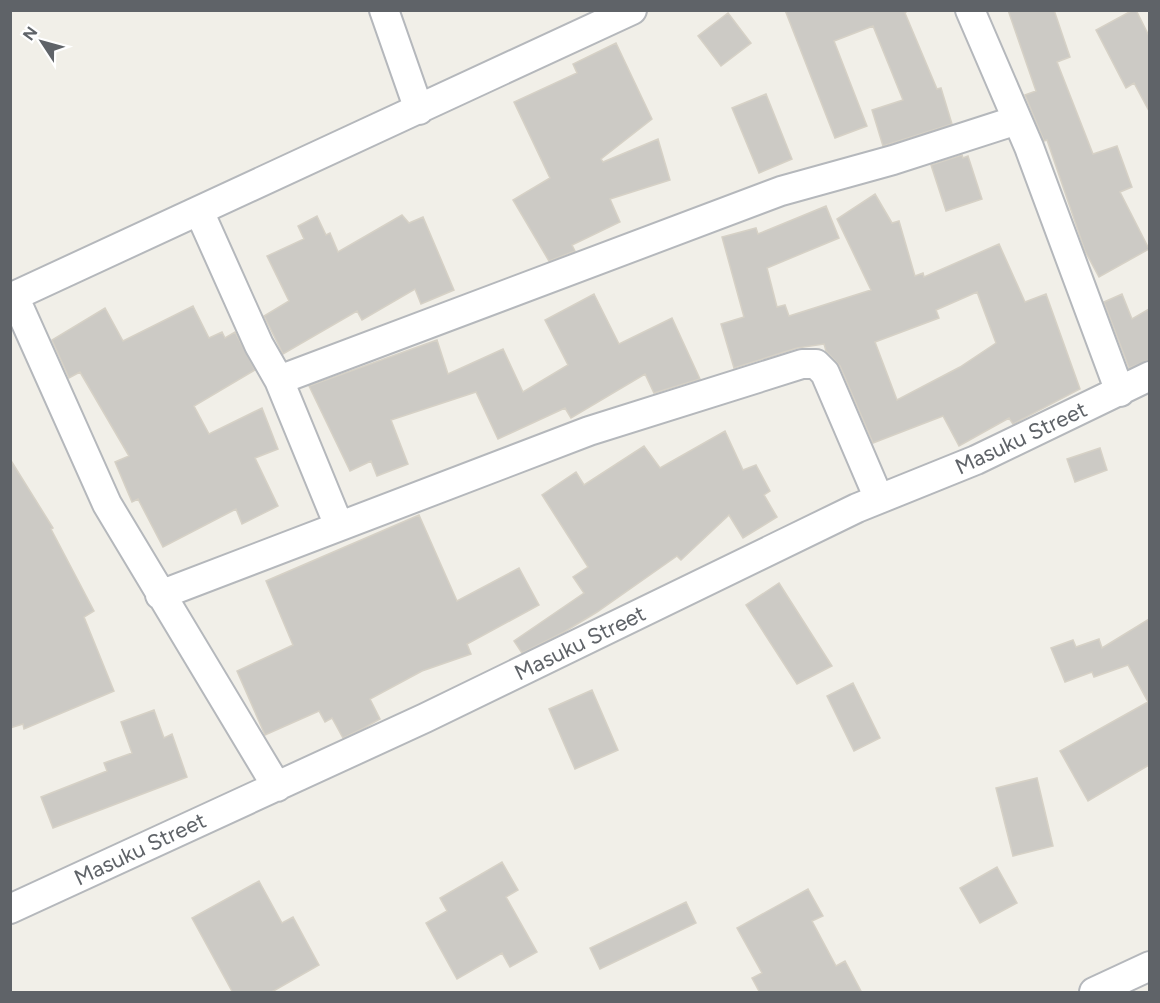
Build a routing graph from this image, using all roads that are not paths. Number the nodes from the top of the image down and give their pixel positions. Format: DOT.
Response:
graph roads {
  1 [pos="384,10"];
  2 [pos="632,10"];
  3 [pos="970,10"];
  4 [pos="419,110"];
  5 [pos="1017,120"];
  6 [pos="200,211"];
  7 [pos="12,297"];
  8 [pos="1149,376"];
  9 [pos="279,380"];
  10 [pos="1120,392"];
  11 [pos="879,499"];
  12 [pos="339,526"];
  13 [pos="160,595"];
  14 [pos="277,787"];
  15 [pos="10,909"];
  16 [pos="1149,966"];
  17 [pos="1094,993"];
  1 -- 4 [label="street"];
  2 -- 4 [label="street"];
  3 -- 5 [label="street"];
  4 -- 6 [label="street"];
  5 -- 9 [label="street"];
  5 -- 10 [label="street"];
  6 -- 7 [label="street"];
  6 -- 9 [label="street"];
  7 -- 13 [label="street"];
  8 -- 10 [label="street, Masuku Street"];
  9 -- 12 [label="street"];
  10 -- 11 [label="street, Masuku Street"];
  11 -- 12 [label="street"];
  11 -- 14 [label="street, Masuku Street"];
  12 -- 13 [label="street"];
  13 -- 14 [label="street"];
  14 -- 15 [label="street, Masuku Street"];
  16 -- 17 [label="street"];
}
